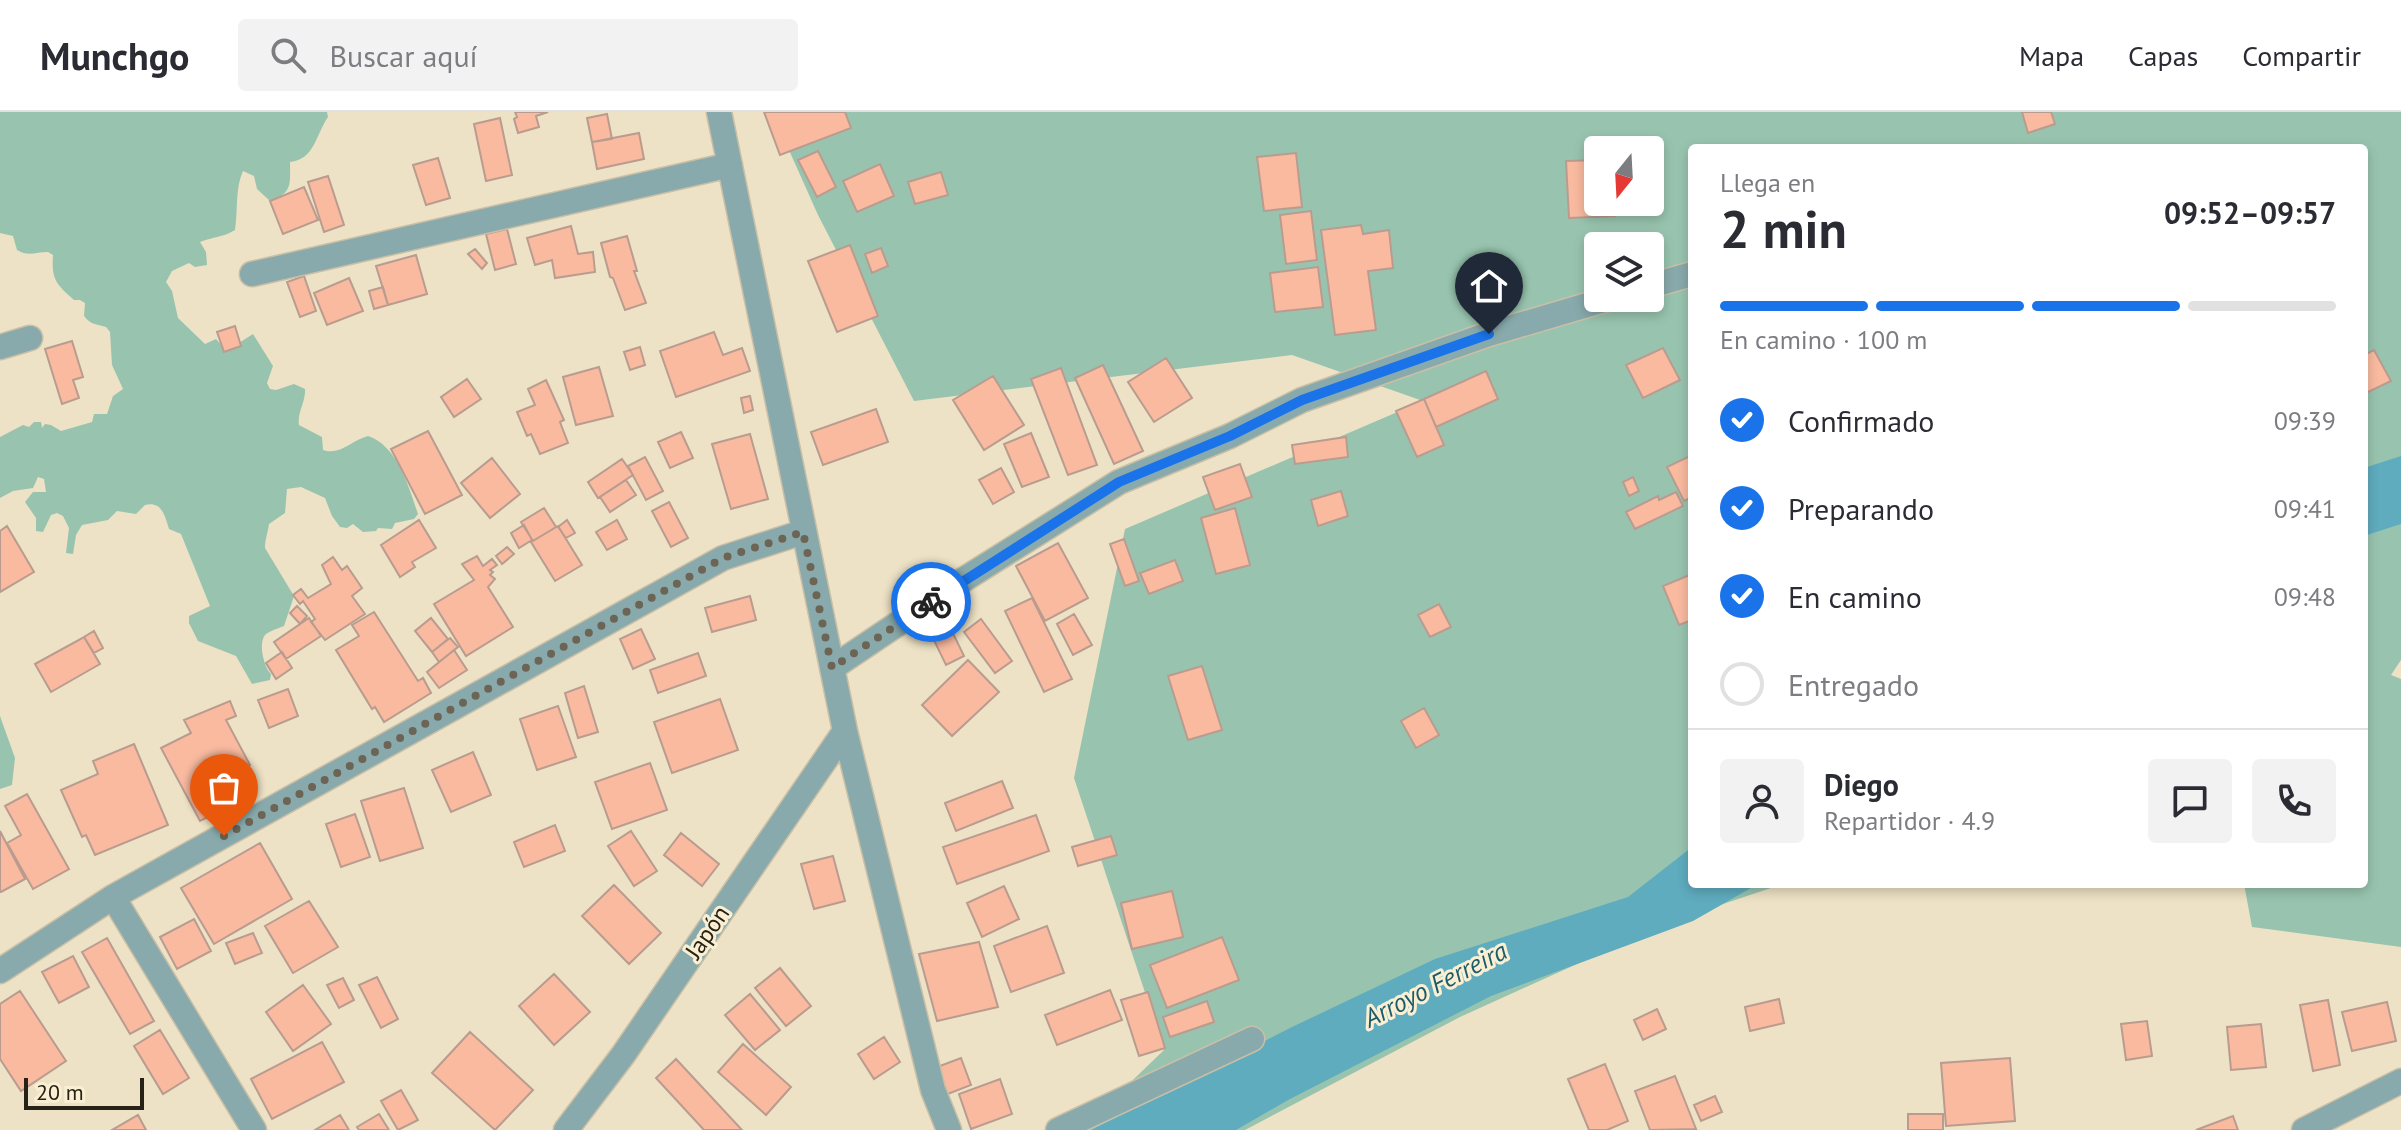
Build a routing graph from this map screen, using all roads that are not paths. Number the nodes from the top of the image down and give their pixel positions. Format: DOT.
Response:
graph roads {
  1 [pos="719,112"];
  2 [pos="730,165"];
  3 [pos="252,274"];
  4 [pos="1688,275"];
  5 [pos="1664,282"];
  6 [pos="1584,306"];
  7 [pos="30,338"];
  8 [pos="0,347"];
  9 [pos="803,532"];
  10 [pos="832,668"];
  11 [pos="845,731"];
  12 [pos="113,897"];
  13 [pos="0,971"];
  14 [pos="1252,1039"];
  15 [pos="2401,1081"];
  16 [pos="254,1130"];
  17 [pos="566,1130"];
  18 [pos="949,1130"];
  19 [pos="1058,1130"];
  20 [pos="2304,1130"];
  1 -- 2 [label="street"];
  2 -- 3 [label="street"];
  2 -- 9 [label="street"];
  4 -- 5 [label="street"];
  6 -- 10 [label="street"];
  7 -- 8 [label="street"];
  9 -- 10 [label="street"];
  9 -- 12 [label="street"];
  10 -- 11 [label="street"];
  11 -- 17 [label="street, Japón"];
  11 -- 18 [label="street"];
  12 -- 13 [label="street"];
  12 -- 16 [label="street"];
  14 -- 19 [label="street"];
  15 -- 20 [label="street"];
}
